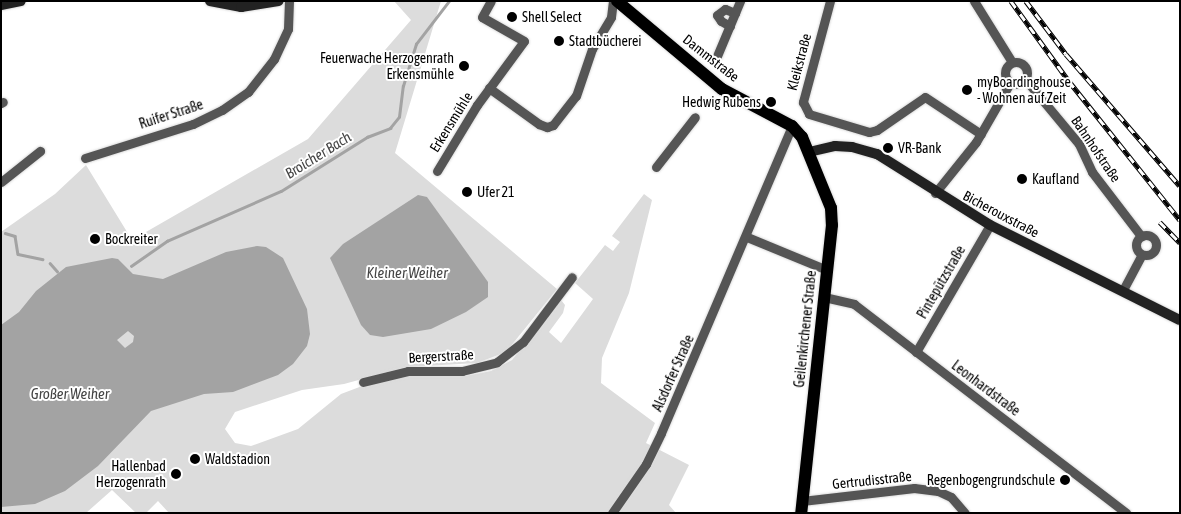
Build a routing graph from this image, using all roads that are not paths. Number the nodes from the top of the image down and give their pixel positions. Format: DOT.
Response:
graph roads {
  1 [pos="21,1"];
  2 [pos="210,1"];
  3 [pos="278,1"];
  4 [pos="289,1"];
  5 [pos="491,1"];
  6 [pos="615,1"];
  7 [pos="740,1"];
  8 [pos="830,1"];
  9 [pos="974,1"];
  10 [pos="1,6"];
  11 [pos="735,13"];
  12 [pos="730,26"];
  13 [pos="717,56"];
  14 [pos="1012,62"];
  15 [pos="1025,79"];
  16 [pos="1010,83"];
  17 [pos="489,88"];
  18 [pos="695,117"];
  19 [pos="792,126"];
  20 [pos="981,134"];
  21 [pos="40,151"];
  22 [pos="809,152"];
  23 [pos="85,158"];
  24 [pos="656,166"];
  25 [pos="437,170"];
  26 [pos="1,182"];
  27 [pos="935,193"];
  28 [pos="990,225"];
  29 [pos="1141,236"];
  30 [pos="747,237"];
  31 [pos="1142,255"];
  32 [pos="827,270"];
  33 [pos="572,277"];
  34 [pos="1123,290"];
  35 [pos="824,297"];
  36 [pos="1180,320"];
  37 [pos="916,352"];
  38 [pos="362,382"];
  39 [pos="801,507"];
  40 [pos="612,513"];
  41 [pos="965,513"];
  42 [pos="1126,513"];
  1 -- 10 [label="street"];
  2 -- 3 [label="street"];
  4 -- 23 [label="street, Ruifer Straße"];
  5 -- 17 [label="street, Erkensmühle"];
  6 -- 17 [label="street, Erkensmühle"];
  6 -- 19 [label="main road, Dammstraße"];
  7 -- 11 [label="street"];
  8 -- 20 [label="street, Kleikstraße"];
  9 -- 14 [label="street"];
  11 -- 12 [label="street"];
  11 -- 12 [label="street"];
  12 -- 13 [label="street"];
  14 -- 15 [label="street"];
  14 -- 16 [label="street"];
  15 -- 16 [label="street"];
  15 -- 29 [label="street, Bahnhofstraße"];
  16 -- 20 [label="street"];
  17 -- 25 [label="street, Erkensmühle"];
  18 -- 24 [label="street"];
  19 -- 22 [label="main road, Dammstraße"];
  19 -- 30 [label="street, Alsdorfer Straße"];
  20 -- 27 [label="street"];
  21 -- 26 [label="street"];
  22 -- 27 [label="street, Bicherouxstraße"];
  22 -- 32 [label="main road, Geilenkirchener Straße"];
  27 -- 28 [label="street, Bicherouxstraße"];
  28 -- 34 [label="street, Bicherouxstraße"];
  28 -- 37 [label="street, Pintepützstraße"];
  29 -- 31 [label="street"];
  29 -- 31 [label="street, Bahnhofstraße"];
  30 -- 32 [label="street"];
  30 -- 40 [label="street, Alsdorfer Straße"];
  31 -- 34 [label="street, Bahnhofstraße"];
  32 -- 35 [label="main road, Geilenkirchener Straße"];
  33 -- 38 [label="street, Bergerstraße"];
  34 -- 36 [label="street, Bicherouxstraße"];
  35 -- 37 [label="street, Leonhardstraße"];
  35 -- 39 [label="main road, Geilenkirchener Straße"];
  37 -- 42 [label="street, Leonhardstraße"];
  39 -- 41 [label="street, Gertrudisstraße"];
}
